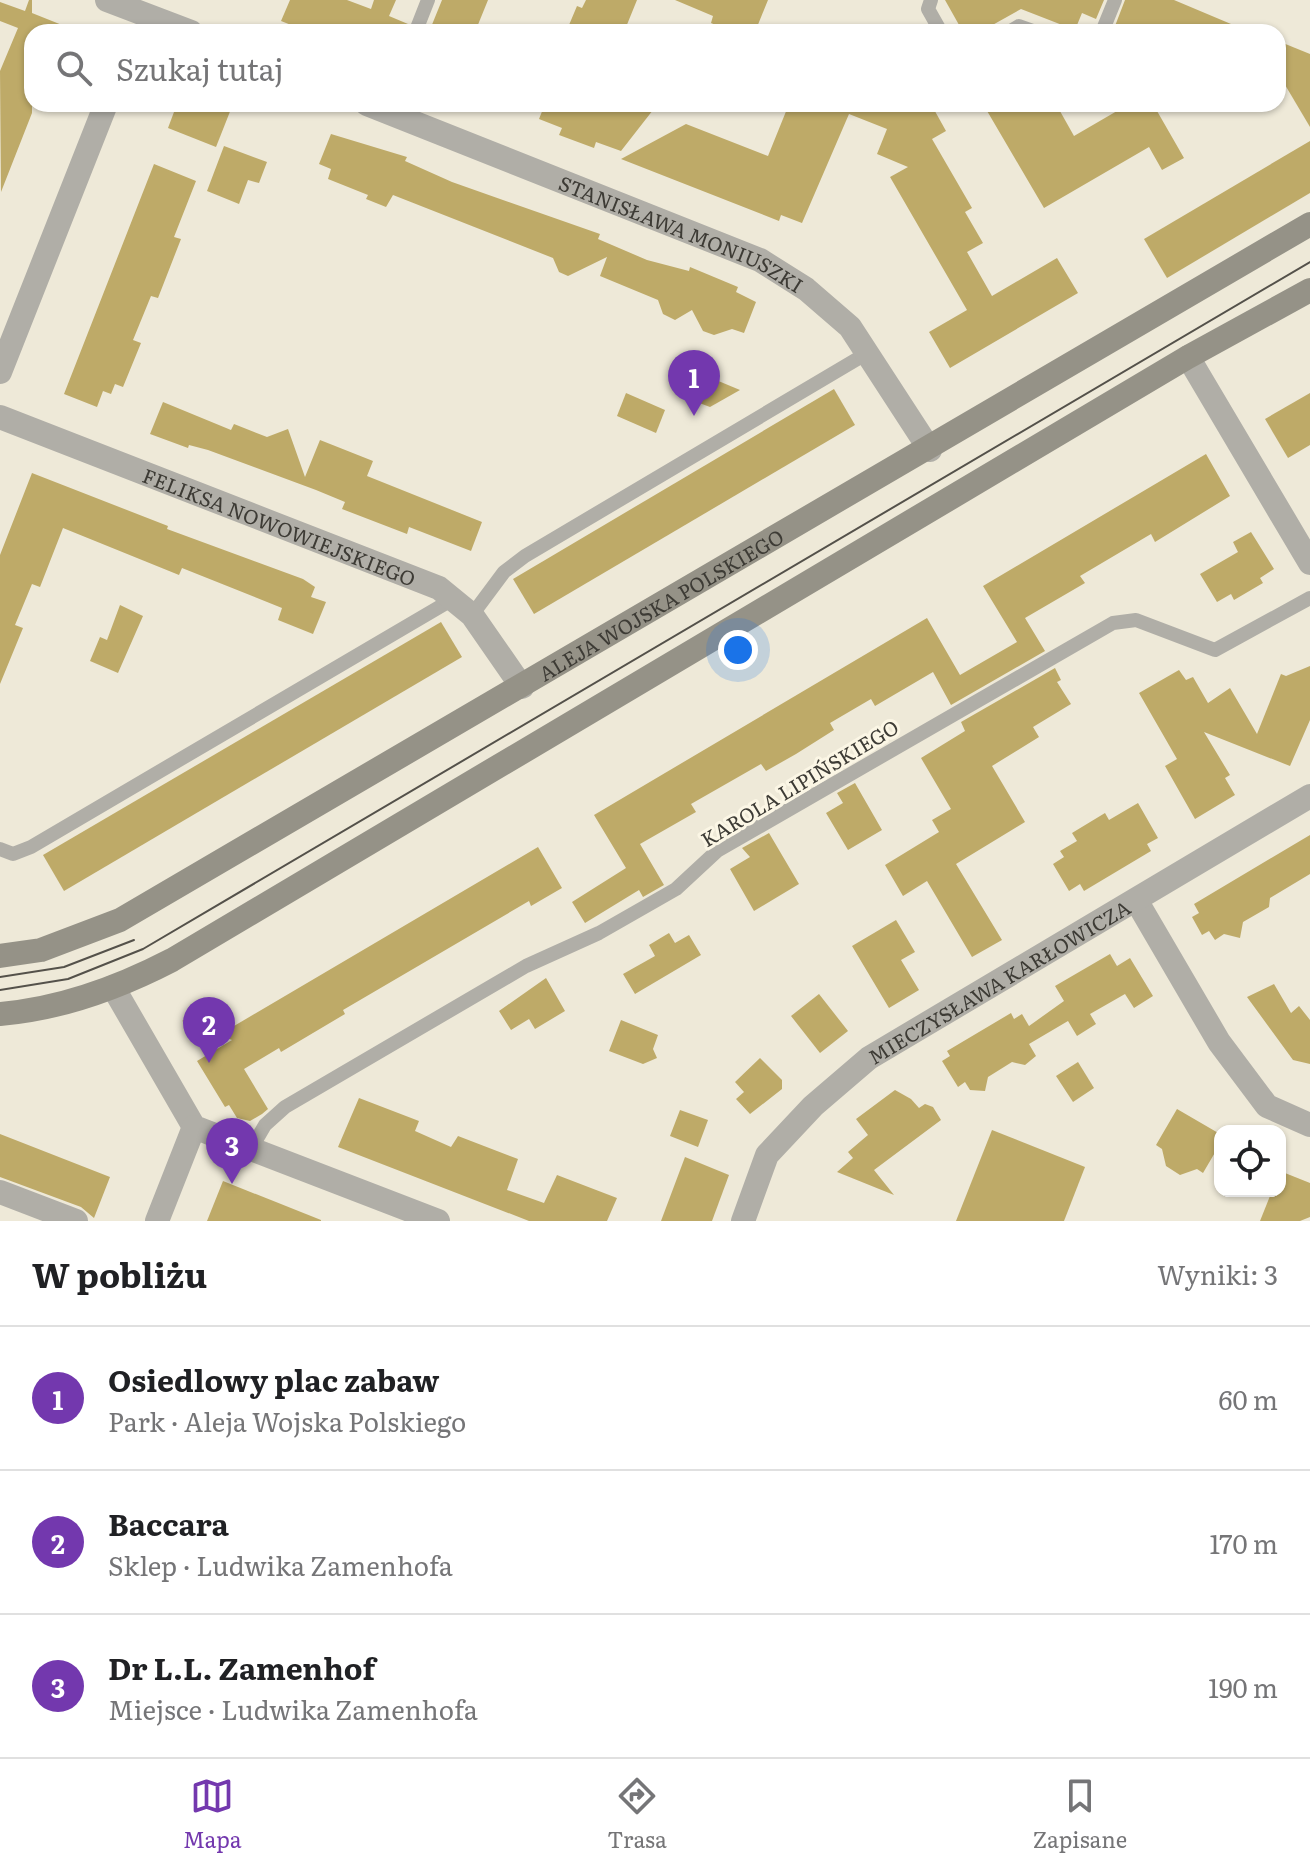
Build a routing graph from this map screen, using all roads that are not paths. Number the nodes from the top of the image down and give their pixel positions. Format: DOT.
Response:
graph roads {
  1 [pos="107,0"];
  2 [pos="428,0"];
  3 [pos="931,0"];
  4 [pos="1115,0"];
  5 [pos="141,15"];
  6 [pos="169,24"];
  7 [pos="419,24"];
  8 [pos="936,24"];
  9 [pos="1105,24"];
  10 [pos="103,112"];
  11 [pos="394,112"];
  12 [pos="1310,224"];
  13 [pos="1310,290"];
  14 [pos="869,352"];
  15 [pos="1188,357"];
  16 [pos="0,372"];
  17 [pos="0,417"];
  18 [pos="930,450"];
  19 [pos="1310,563"];
  20 [pos="1310,598"];
  21 [pos="453,599"];
  22 [pos="472,615"];
  23 [pos="522,687"];
  24 [pos="1310,796"];
  25 [pos="0,849"];
  26 [pos="1136,900"];
  27 [pos="0,956"];
  28 [pos="113,987"];
  29 [pos="0,1014"];
  30 [pos="1310,1125"];
  31 [pos="194,1127"];
  32 [pos="251,1149"];
  33 [pos="0,1192"];
  34 [pos="76,1221"];
  35 [pos="157,1221"];
  36 [pos="438,1221"];
  37 [pos="743,1221"];
  1 -- 5 [label="street"];
  2 -- 7 [label="lane"];
  3 -- 8 [label="lane"];
  4 -- 9 [label="lane"];
  5 -- 6 [label="street"];
  10 -- 16 [label="street"];
  11 -- 14 [label="street, STANISŁAWA MONIUSZKI"];
  12 -- 18 [label="street, ALEJA WOJSKA POLSKIEGO"];
  13 -- 15 [label="street"];
  14 -- 18 [label="street, STANISŁAWA MONIUSZKI"];
  14 -- 22 [label="lane"];
  15 -- 19 [label="street"];
  15 -- 28 [label="street"];
  17 -- 21 [label="street, FELIKSA NOWOWIEJSKIEGO"];
  18 -- 23 [label="street, ALEJA WOJSKA POLSKIEGO"];
  20 -- 32 [label="lane, KAROLA LIPIŃSKIEGO"];
  21 -- 22 [label="street, FELIKSA NOWOWIEJSKIEGO"];
  21 -- 25 [label="lane"];
  22 -- 23 [label="street, FELIKSA NOWOWIEJSKIEGO"];
  23 -- 27 [label="street, ALEJA WOJSKA POLSKIEGO"];
  24 -- 26 [label="street, MIECZYSŁAWA KARŁOWICZA"];
  26 -- 30 [label="street"];
  26 -- 37 [label="street, MIECZYSŁAWA KARŁOWICZA"];
  28 -- 29 [label="street"];
  28 -- 31 [label="street"];
  31 -- 32 [label="street"];
  31 -- 35 [label="street"];
  32 -- 36 [label="street"];
  33 -- 34 [label="street"];
}
